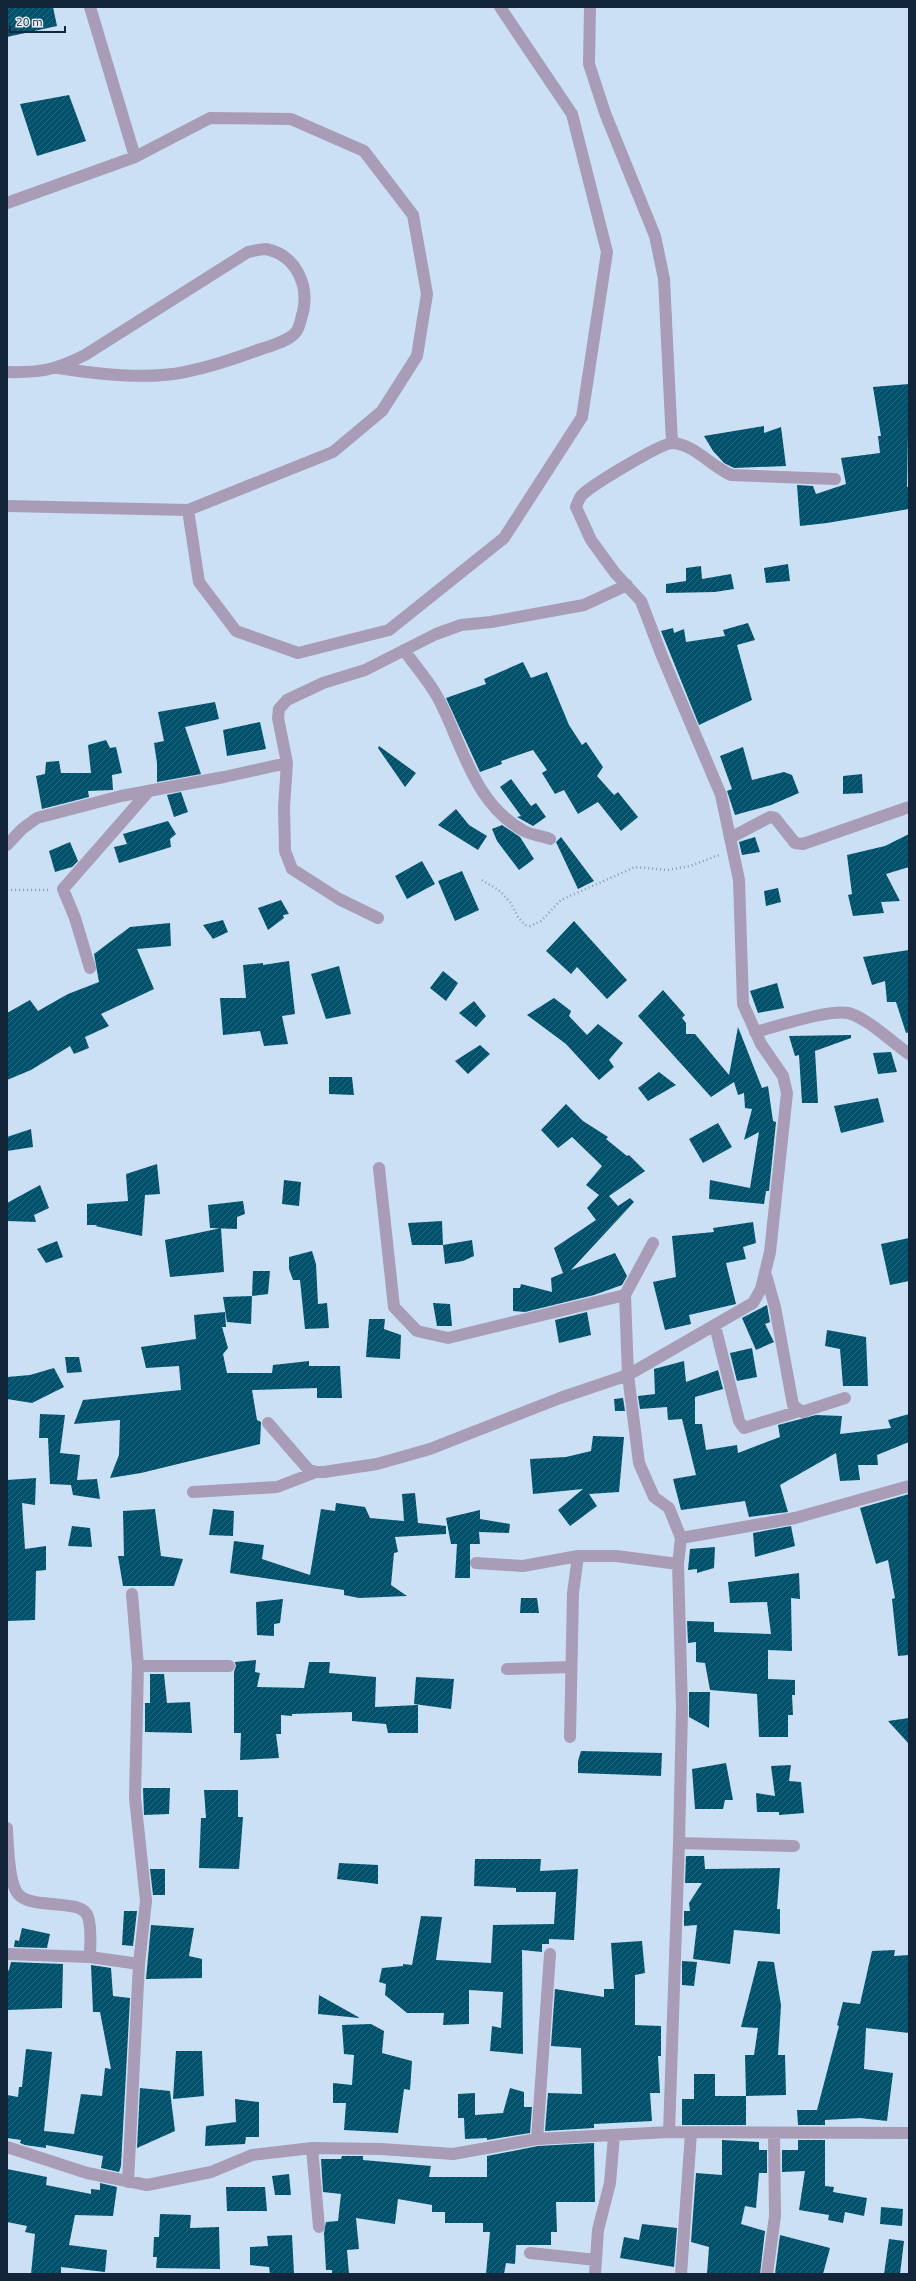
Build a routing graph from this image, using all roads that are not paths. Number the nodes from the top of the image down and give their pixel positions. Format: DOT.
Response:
graph roads {
  1 [pos="90,7"];
  2 [pos="500,7"];
  3 [pos="590,7"];
  4 [pos="135,157"];
  5 [pos="7,203"];
  6 [pos="58,368"];
  7 [pos="7,372"];
  8 [pos="672,443"];
  9 [pos="835,479"];
  10 [pos="7,506"];
  11 [pos="188,510"];
  12 [pos="627,585"];
  13 [pos="404,650"];
  14 [pos="287,762"];
  15 [pos="148,792"];
  16 [pos="909,807"];
  17 [pos="550,839"];
  18 [pos="731,844"];
  19 [pos="7,845"];
  20 [pos="378,918"];
  21 [pos="90,968"];
  22 [pos="755,1032"];
  23 [pos="909,1054"];
  24 [pos="380,1168"];
  25 [pos="653,1243"];
  26 [pos="766,1274"];
  27 [pos="625,1295"];
  28 [pos="715,1326"];
  29 [pos="628,1375"];
  30 [pos="845,1398"];
  31 [pos="799,1412"];
  32 [pos="268,1423"];
  33 [pos="316,1472"];
  34 [pos="909,1486"];
  35 [pos="193,1492"];
  36 [pos="682,1538"];
  37 [pos="578,1556"];
  38 [pos="476,1563"];
  39 [pos="678,1564"];
  40 [pos="132,1594"];
  41 [pos="138,1666"];
  42 [pos="229,1666"];
  43 [pos="571,1667"];
  44 [pos="507,1670"];
  45 [pos="570,1737"];
  46 [pos="7,1828"];
  47 [pos="679,1843"];
  48 [pos="794,1846"];
  49 [pos="7,1954"];
  50 [pos="550,1954"];
  51 [pos="90,1957"];
  52 [pos="140,1964"];
  53 [pos="669,2132"];
  54 [pos="909,2132"];
  55 [pos="691,2133"];
  56 [pos="774,2133"];
  57 [pos="614,2136"];
  58 [pos="537,2139"];
  59 [pos="7,2147"];
  60 [pos="312,2148"];
  61 [pos="128,2182"];
  62 [pos="318,2227"];
  63 [pos="530,2253"];
  64 [pos="596,2260"];
  65 [pos="595,2274"];
  66 [pos="681,2274"];
  67 [pos="767,2274"];
  1 -- 4 [label="street"];
  2 -- 11 [label="street"];
  3 -- 8 [label="street"];
  4 -- 5 [label="street"];
  4 -- 11 [label="street"];
  6 -- 6 [label="street"];
  6 -- 7 [label="street"];
  8 -- 9 [label="street"];
  8 -- 12 [label="street"];
  10 -- 11 [label="street"];
  12 -- 13 [label="street"];
  12 -- 18 [label="street"];
  13 -- 14 [label="street"];
  13 -- 17 [label="street"];
  14 -- 15 [label="street"];
  14 -- 20 [label="street"];
  15 -- 19 [label="street"];
  15 -- 21 [label="street"];
  16 -- 18 [label="street"];
  18 -- 22 [label="street"];
  22 -- 23 [label="street"];
  22 -- 26 [label="street"];
  24 -- 27 [label="street"];
  25 -- 27 [label="street"];
  26 -- 28 [label="street"];
  26 -- 31 [label="street"];
  27 -- 29 [label="street"];
  28 -- 29 [label="street"];
  28 -- 31 [label="street"];
  29 -- 33 [label="street"];
  29 -- 36 [label="street"];
  30 -- 31 [label="street"];
  32 -- 33 [label="street"];
  33 -- 35 [label="street"];
  34 -- 36 [label="street"];
  36 -- 39 [label="street"];
  37 -- 38 [label="street"];
  37 -- 39 [label="street"];
  37 -- 43 [label="street"];
  39 -- 47 [label="street"];
  40 -- 41 [label="street"];
  41 -- 42 [label="street"];
  41 -- 52 [label="street"];
  43 -- 44 [label="street"];
  43 -- 45 [label="street"];
  46 -- 51 [label="street"];
  47 -- 48 [label="street"];
  47 -- 53 [label="street"];
  49 -- 51 [label="street"];
  50 -- 58 [label="street"];
  51 -- 52 [label="street"];
  52 -- 61 [label="street"];
  53 -- 55 [label="street"];
  53 -- 57 [label="street"];
  54 -- 56 [label="street"];
  55 -- 56 [label="street"];
  55 -- 66 [label="street"];
  56 -- 67 [label="street"];
  57 -- 58 [label="street"];
  57 -- 64 [label="street"];
  58 -- 60 [label="street"];
  59 -- 61 [label="street"];
  60 -- 61 [label="street"];
  60 -- 62 [label="street"];
  63 -- 64 [label="street"];
  64 -- 65 [label="street"];
}
